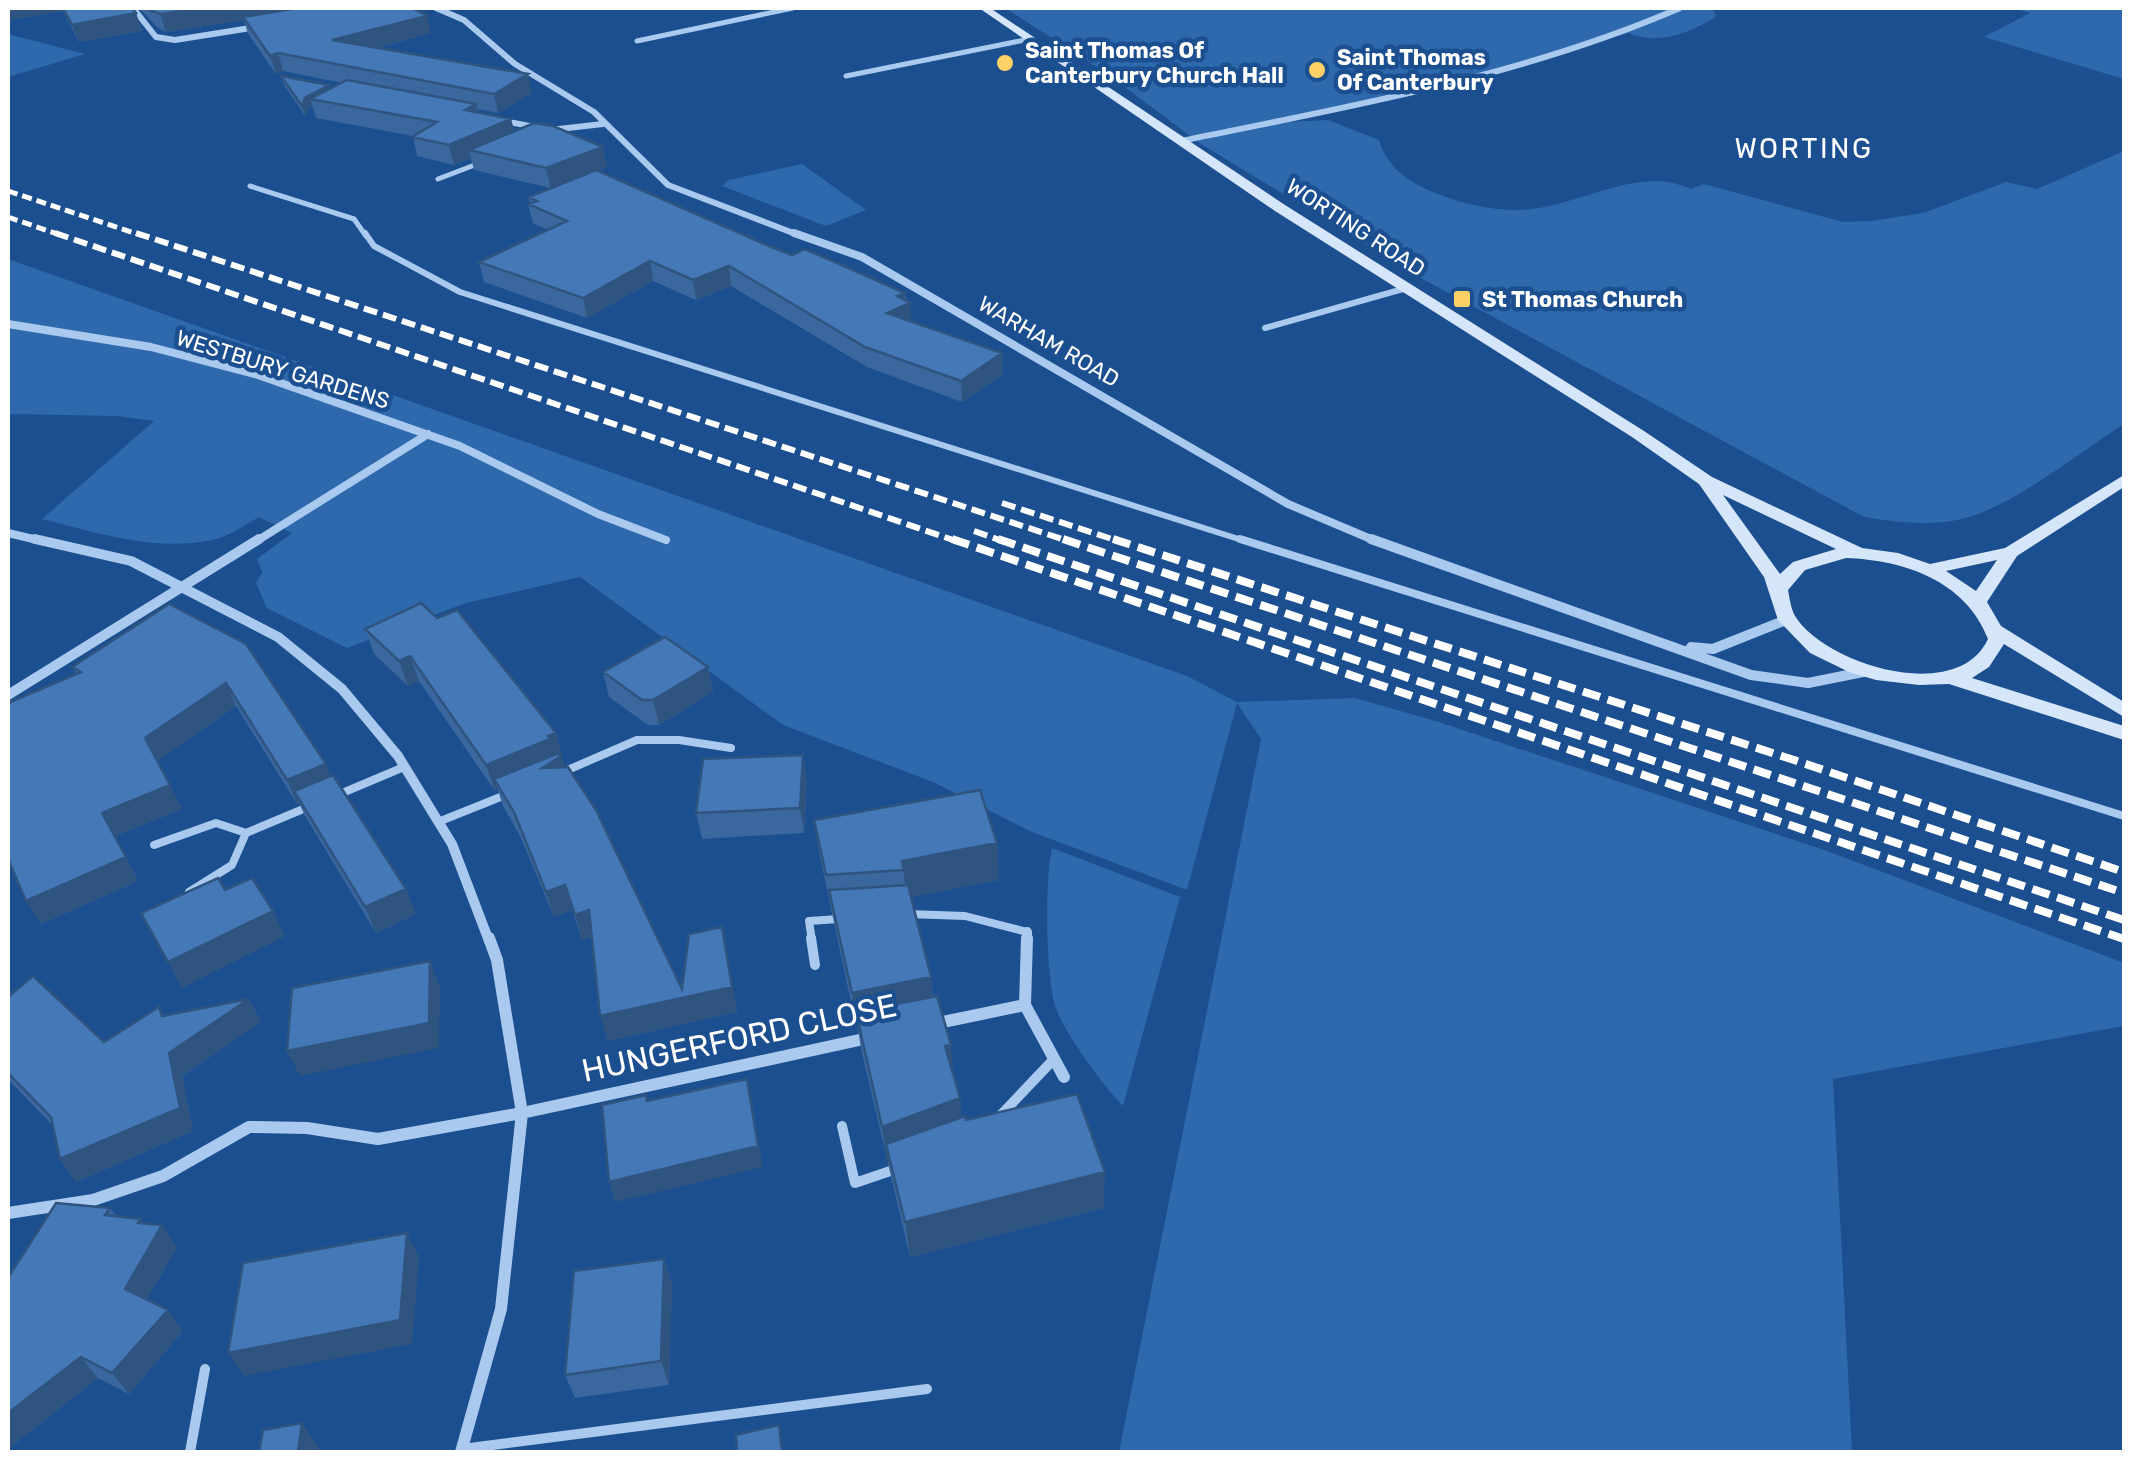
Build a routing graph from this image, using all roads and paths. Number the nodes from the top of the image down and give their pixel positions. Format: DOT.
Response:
graph roads {
  1 [pos="134,8"];
  2 [pos="436,8"];
  3 [pos="793,8"];
  4 [pos="984,8"];
  5 [pos="1680,8"];
  6 [pos="266,26"];
  7 [pos="1030,39"];
  8 [pos="637,41"];
  9 [pos="846,76"];
  10 [pos="495,120"];
  11 [pos="603,124"];
  12 [pos="550,130"];
  13 [pos="536,137"];
  14 [pos="1182,141"];
  15 [pos="493,158"];
  16 [pos="438,179"];
  17 [pos="250,186"];
  18 [pos="1404,288"];
  19 [pos="8,324"];
  20 [pos="1265,328"];
  21 [pos="428,434"];
  22 [pos="2124,480"];
  23 [pos="1706,481"];
  24 [pos="8,534"];
  25 [pos="666,540"];
  26 [pos="2011,552"];
  27 [pos="1860,554"];
  28 [pos="1927,570"];
  29 [pos="182,586"];
  30 [pos="1779,589"];
  31 [pos="1977,603"];
  32 [pos="1786,620"];
  33 [pos="1992,628"];
  34 [pos="1680,647"];
  35 [pos="1869,670"];
  36 [pos="1950,678"];
  37 [pos="8,695"];
  38 [pos="2124,711"];
  39 [pos="2124,733"];
  40 [pos="731,748"];
  41 [pos="404,767"];
  42 [pos="544,780"];
  43 [pos="526,787"];
  44 [pos="2124,816"];
  45 [pos="438,822"];
  46 [pos="246,833"];
  47 [pos="154,845"];
  48 [pos="186,895"];
  49 [pos="896,915"];
  50 [pos="844,919"];
  51 [pos="1027,932"];
  52 [pos="814,965"];
  53 [pos="1025,1004"];
  54 [pos="909,1030"];
  55 [pos="890,1034"];
  56 [pos="1054,1058"];
  57 [pos="1064,1077"];
  58 [pos="522,1112"];
  59 [pos="990,1124"];
  60 [pos="842,1126"];
  61 [pos="907,1166"];
  62 [pos="8,1212"];
  63 [pos="205,1369"];
  64 [pos="926,1390"];
  65 [pos="462,1451"];
  66 [pos="190,1452"];
  1 -- 6 [label="street"];
  2 -- 11 [label="street, WARHAM ROAD"];
  3 -- 8 [label="lane"];
  4 -- 7 [label="main road, WORTING ROAD"];
  5 -- 14 [label="street"];
  7 -- 9 [label="lane"];
  7 -- 14 [label="main road, WORTING ROAD"];
  10 -- 12 [label="street"];
  11 -- 12 [label="street"];
  11 -- 34 [label="street, WARHAM ROAD"];
  12 -- 13 [label="lane"];
  14 -- 18 [label="main road, WORTING ROAD"];
  15 -- 16 [label="lane"];
  17 -- 44 [label="lane"];
  18 -- 20 [label="lane"];
  18 -- 23 [label="main road, WORTING ROAD"];
  19 -- 21 [label="street, WESTBURY GARDENS"];
  21 -- 25 [label="street, WESTBURY GARDENS"];
  21 -- 29 [label="street, WESTBURY GARDENS"];
  22 -- 26 [label="main road"];
  23 -- 27 [label="main road, WORTING ROAD"];
  23 -- 30 [label="main road, WORTING ROAD"];
  24 -- 29 [label="street"];
  26 -- 28 [label="main road"];
  26 -- 31 [label="main road"];
  27 -- 28 [label="main road"];
  27 -- 30 [label="main road"];
  28 -- 31 [label="main road"];
  29 -- 37 [label="street, WESTBURY GARDENS"];
  29 -- 41 [label="street"];
  30 -- 32 [label="main road"];
  31 -- 33 [label="main road"];
  32 -- 34 [label="street, WARHAM ROAD"];
  32 -- 35 [label="main road"];
  33 -- 36 [label="main road"];
  33 -- 38 [label="main road"];
  34 -- 35 [label="street, WARHAM ROAD"];
  35 -- 36 [label="main road"];
  36 -- 39 [label="main road"];
  40 -- 42 [label="lane"];
  41 -- 45 [label="street"];
  41 -- 46 [label="lane"];
  43 -- 45 [label="lane"];
  45 -- 58 [label="street"];
  46 -- 47 [label="lane"];
  46 -- 48 [label="lane"];
  49 -- 51 [label="lane"];
  50 -- 52 [label="lane"];
  51 -- 53 [label="street"];
  53 -- 54 [label="street, HUNGERFORD CLOSE"];
  53 -- 56 [label="street"];
  55 -- 58 [label="street, HUNGERFORD CLOSE"];
  56 -- 57 [label="street"];
  56 -- 59 [label="lane"];
  58 -- 62 [label="street, HUNGERFORD CLOSE"];
  58 -- 65 [label="street"];
  60 -- 61 [label="lane"];
  63 -- 66 [label="lane"];
  64 -- 65 [label="lane"];
}
